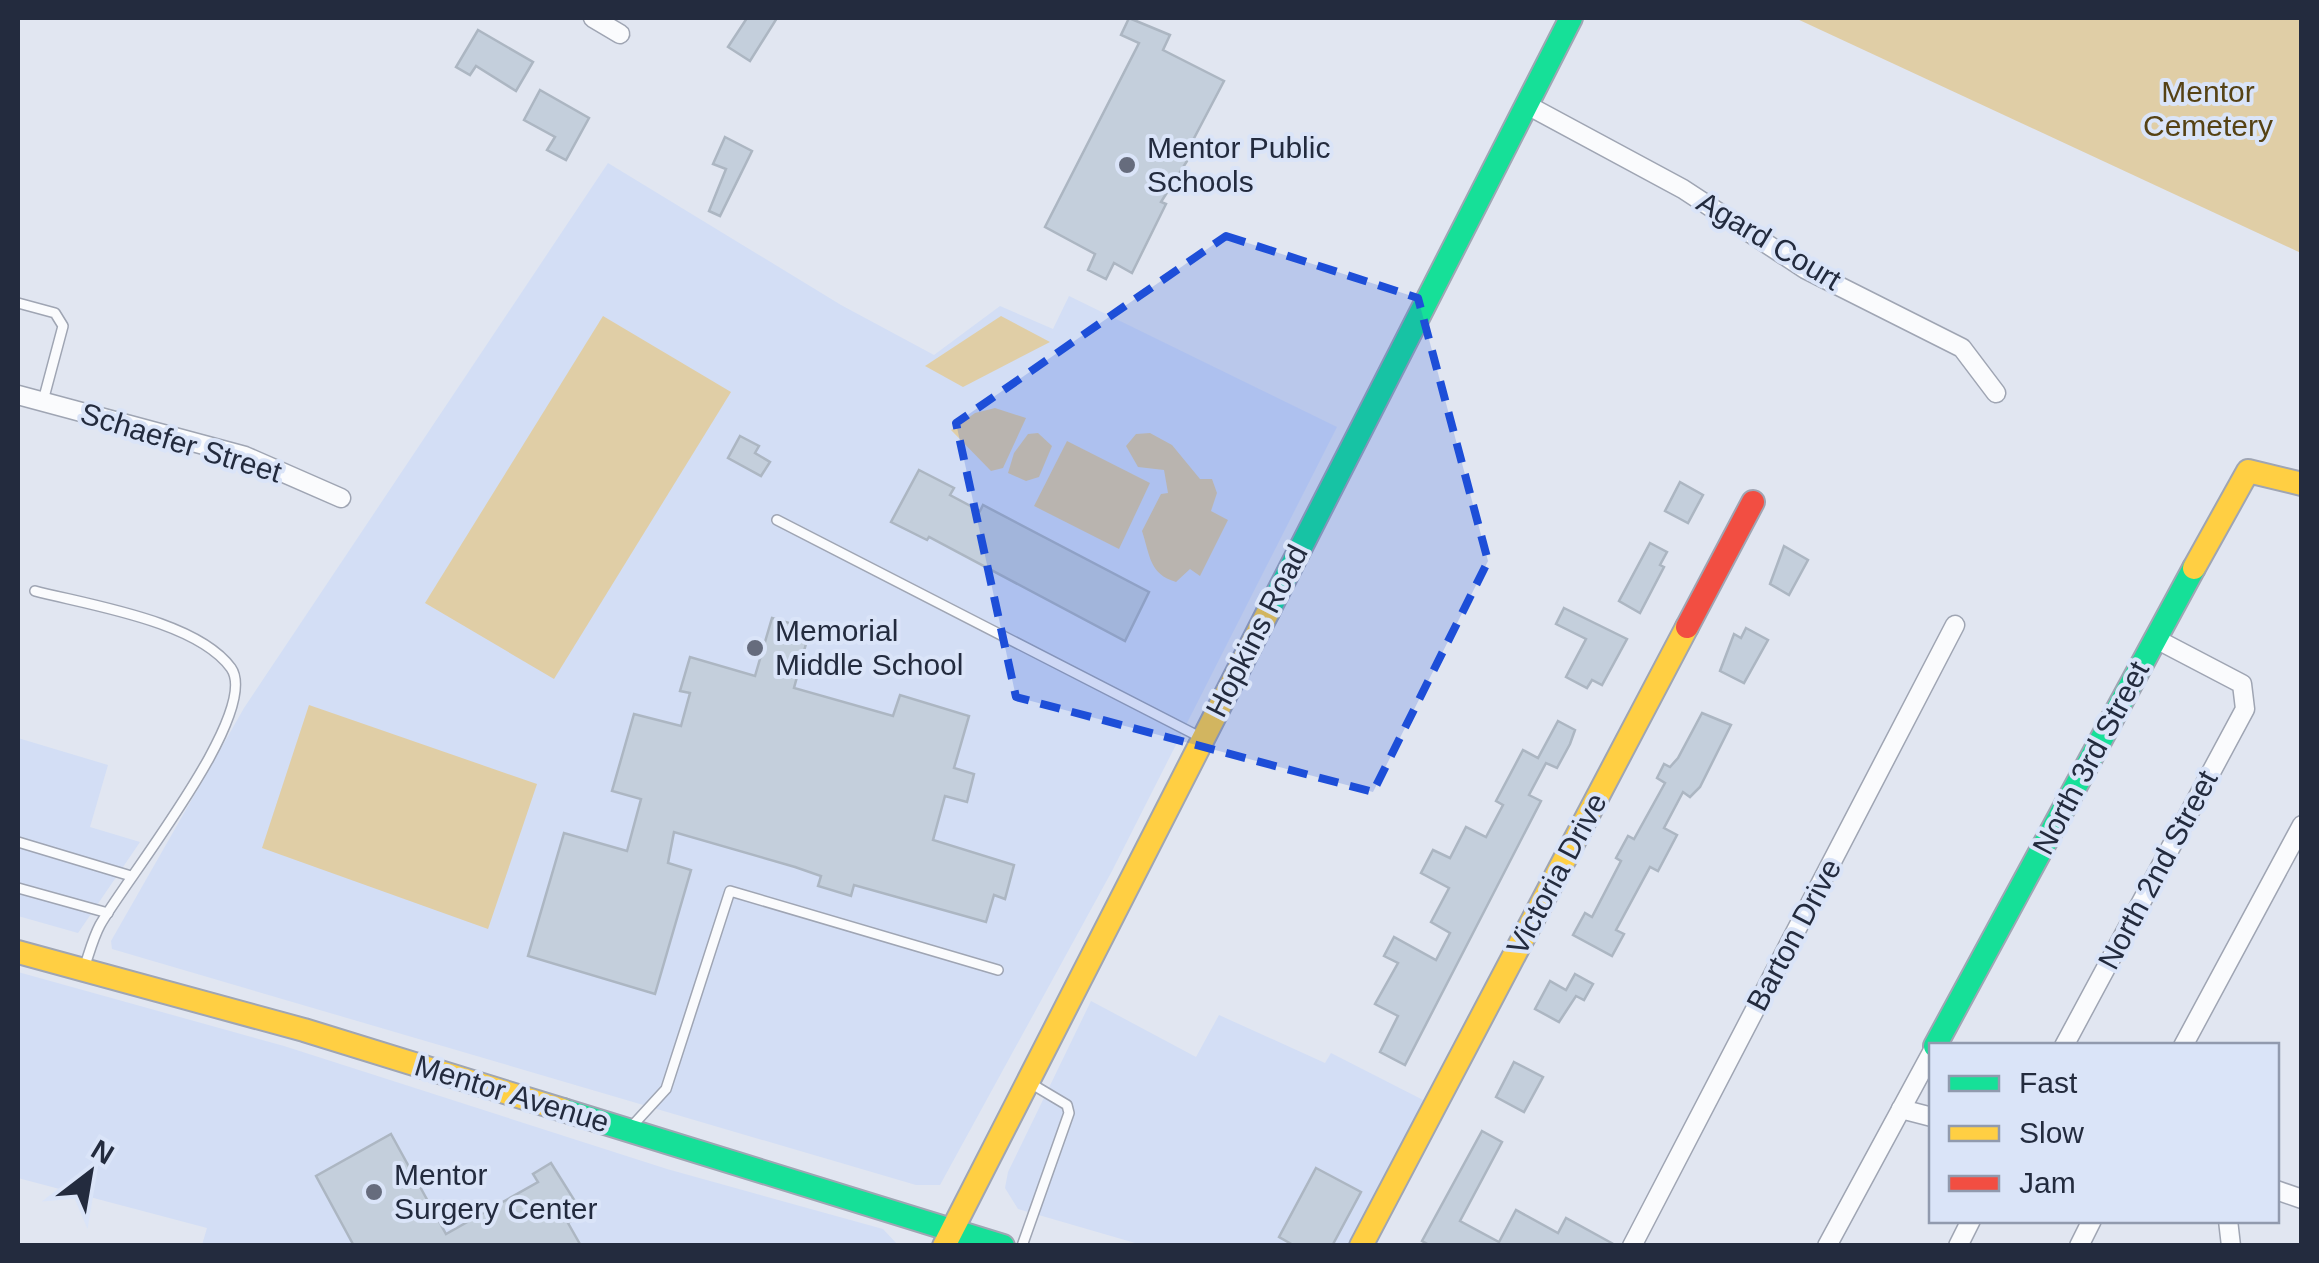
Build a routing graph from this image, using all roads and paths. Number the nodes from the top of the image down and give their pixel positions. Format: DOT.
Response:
graph roads {
  1 [pos="593,18"];
  2 [pos="1571,18"];
  3 [pos="620,34"];
  4 [pos="1527,105"];
  5 [pos="18,303"];
  6 [pos="1996,393"];
  7 [pos="18,395"];
  8 [pos="43,402"];
  9 [pos="2302,484"];
  10 [pos="341,498"];
  11 [pos="1753,502"];
  12 [pos="777,520"];
  13 [pos="35,591"];
  14 [pos="1955,626"];
  15 [pos="2156,639"];
  16 [pos="1203,738"];
  17 [pos="2302,825"];
  18 [pos="18,842"];
  19 [pos="131,876"];
  20 [pos="18,888"];
  21 [pos="108,913"];
  22 [pos="18,952"];
  23 [pos="83,970"];
  24 [pos="998,970"];
  25 [pos="1937,1043"];
  26 [pos="2066,1043"];
  27 [pos="2184,1043"];
  28 [pos="1929,1058"];
  29 [pos="1028,1082"];
  30 [pos="1901,1109"];
  31 [pos="1929,1115"];
  32 [pos="629,1130"];
  33 [pos="1970,1223"];
  34 [pos="2090,1223"];
  35 [pos="948,1238"];
  36 [pos="1003,1246"];
  37 [pos="1022,1246"];
  38 [pos="1361,1246"];
  39 [pos="1632,1246"];
  40 [pos="1828,1246"];
  41 [pos="1958,1246"];
  42 [pos="2079,1246"];
  1 -- 3 [label="street"];
  2 -- 4 [label="street, Hopkins Road"];
  4 -- 6 [label="street, Agard Court"];
  4 -- 16 [label="street, Hopkins Road"];
  5 -- 8 [label="lane"];
  7 -- 8 [label="street, Schaefer Street"];
  8 -- 10 [label="street, Schaefer Street"];
  9 -- 15 [label="street, North 3rd Street"];
  11 -- 38 [label="street, Victoria Drive"];
  12 -- 16 [label="lane"];
  13 -- 19 [label="lane"];
  14 -- 39 [label="street, Barton Drive"];
  15 -- 25 [label="street, North 3rd Street"];
  15 -- 26 [label="street, North 2nd Street"];
  16 -- 29 [label="street, Hopkins Road"];
  17 -- 27 [label="street"];
  18 -- 19 [label="lane"];
  19 -- 21 [label="lane"];
  20 -- 21 [label="lane"];
  21 -- 23 [label="lane"];
  22 -- 23 [label="street, Mentor Avenue"];
  23 -- 32 [label="street, Mentor Avenue"];
  24 -- 32 [label="lane"];
  28 -- 30 [label="street"];
  29 -- 35 [label="street, Hopkins Road"];
  29 -- 37 [label="lane"];
  30 -- 31 [label="street"];
  30 -- 40 [label="street"];
  32 -- 35 [label="street, Mentor Avenue"];
  33 -- 41 [label="street"];
  34 -- 42 [label="street"];
  35 -- 36 [label="street, Mentor Avenue"];
}
